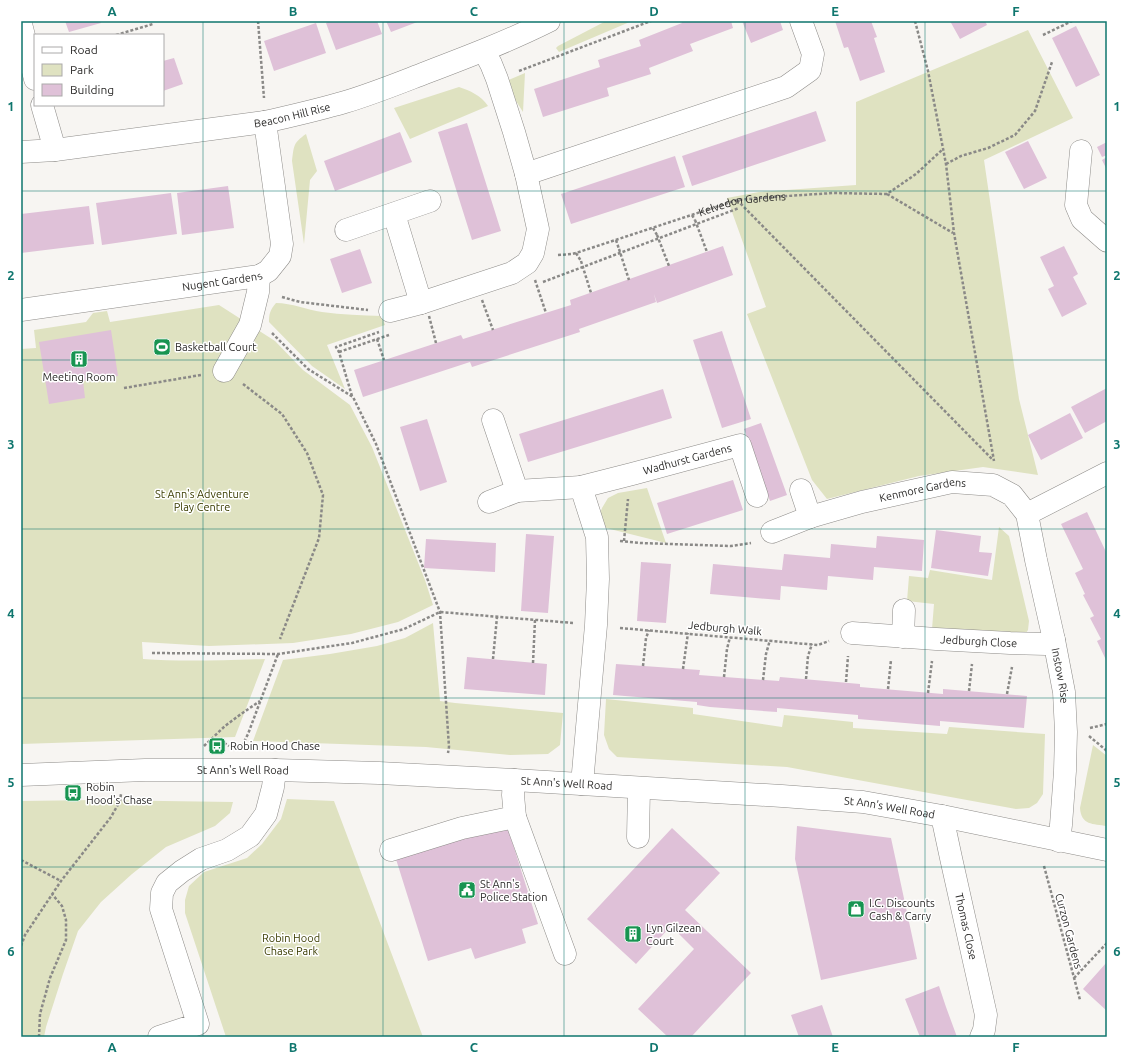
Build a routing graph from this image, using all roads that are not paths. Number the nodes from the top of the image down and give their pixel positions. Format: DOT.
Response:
graph roads {
  1 [pos="549,21"];
  2 [pos="801,21"];
  3 [pos="21,24"];
  4 [pos="484,50"];
  5 [pos="34,75"];
  6 [pos="42,106"];
  7 [pos="265,122"];
  8 [pos="55,150"];
  9 [pos="1081,151"];
  10 [pos="21,152"];
  11 [pos="526,174"];
  12 [pos="430,201"];
  13 [pos="394,214"];
  14 [pos="346,230"];
  15 [pos="1107,241"];
  16 [pos="258,284"];
  17 [pos="425,309"];
  18 [pos="21,310"];
  19 [pos="390,311"];
  20 [pos="224,370"];
  21 [pos="493,420"];
  22 [pos="1107,473"];
  23 [pos="581,487"];
  24 [pos="801,490"];
  25 [pos="517,492"];
  26 [pos="757,496"];
  27 [pos="489,502"];
  28 [pos="1026,514"];
  29 [pos="810,517"];
  30 [pos="772,532"];
  31 [pos="904,610"];
  32 [pos="852,633"];
  33 [pos="903,637"];
  34 [pos="1054,640"];
  35 [pos="275,770"];
  36 [pos="21,775"];
  37 [pos="514,780"];
  38 [pos="582,784"];
  39 [pos="639,788"];
  40 [pos="942,816"];
  41 [pos="515,817"];
  42 [pos="638,837"];
  43 [pos="1059,841"];
  44 [pos="391,850"];
  45 [pos="1107,850"];
  46 [pos="565,954"];
  47 [pos="159,1037"];
  48 [pos="981,1037"];
  1 -- 4 [label="street, Beacon Hill Rise"];
  2 -- 11 [label="street"];
  3 -- 5 [label="street"];
  4 -- 7 [label="street, Beacon Hill Rise"];
  4 -- 11 [label="street"];
  6 -- 8 [label="street"];
  7 -- 8 [label="street, Beacon Hill Rise"];
  7 -- 16 [label="street, Nugent Gardens"];
  8 -- 10 [label="street, Beacon Hill Rise"];
  9 -- 15 [label="street"];
  11 -- 17 [label="street"];
  12 -- 13 [label="street"];
  13 -- 14 [label="street"];
  13 -- 17 [label="street"];
  16 -- 18 [label="street, Nugent Gardens"];
  16 -- 20 [label="street"];
  17 -- 19 [label="street"];
  21 -- 25 [label="street"];
  22 -- 28 [label="street"];
  23 -- 25 [label="street, Wadhurst Gardens"];
  23 -- 26 [label="street, Wadhurst Gardens"];
  23 -- 38 [label="street"];
  24 -- 29 [label="street"];
  25 -- 27 [label="street, Wadhurst Gardens"];
  28 -- 29 [label="street, Kenmore Gardens"];
  28 -- 34 [label="street, Instow Rise"];
  29 -- 30 [label="street, Kenmore Gardens"];
  31 -- 33 [label="street"];
  32 -- 33 [label="street, Jedburgh Close"];
  33 -- 34 [label="street, Jedburgh Close"];
  34 -- 43 [label="street, Instow Rise"];
  35 -- 36 [label="street, St Ann's Well Road"];
  35 -- 37 [label="street, St Ann's Well Road"];
  35 -- 47 [label="street"];
  37 -- 38 [label="street, St Ann's Well Road"];
  37 -- 41 [label="street"];
  38 -- 39 [label="street, St Ann's Well Road"];
  39 -- 40 [label="street, St Ann's Well Road"];
  39 -- 42 [label="street"];
  40 -- 43 [label="street, St Ann's Well Road"];
  40 -- 48 [label="street, Thomas Close"];
  41 -- 44 [label="street"];
  41 -- 46 [label="street"];
  43 -- 45 [label="street, St Ann's Well Road"];
}
